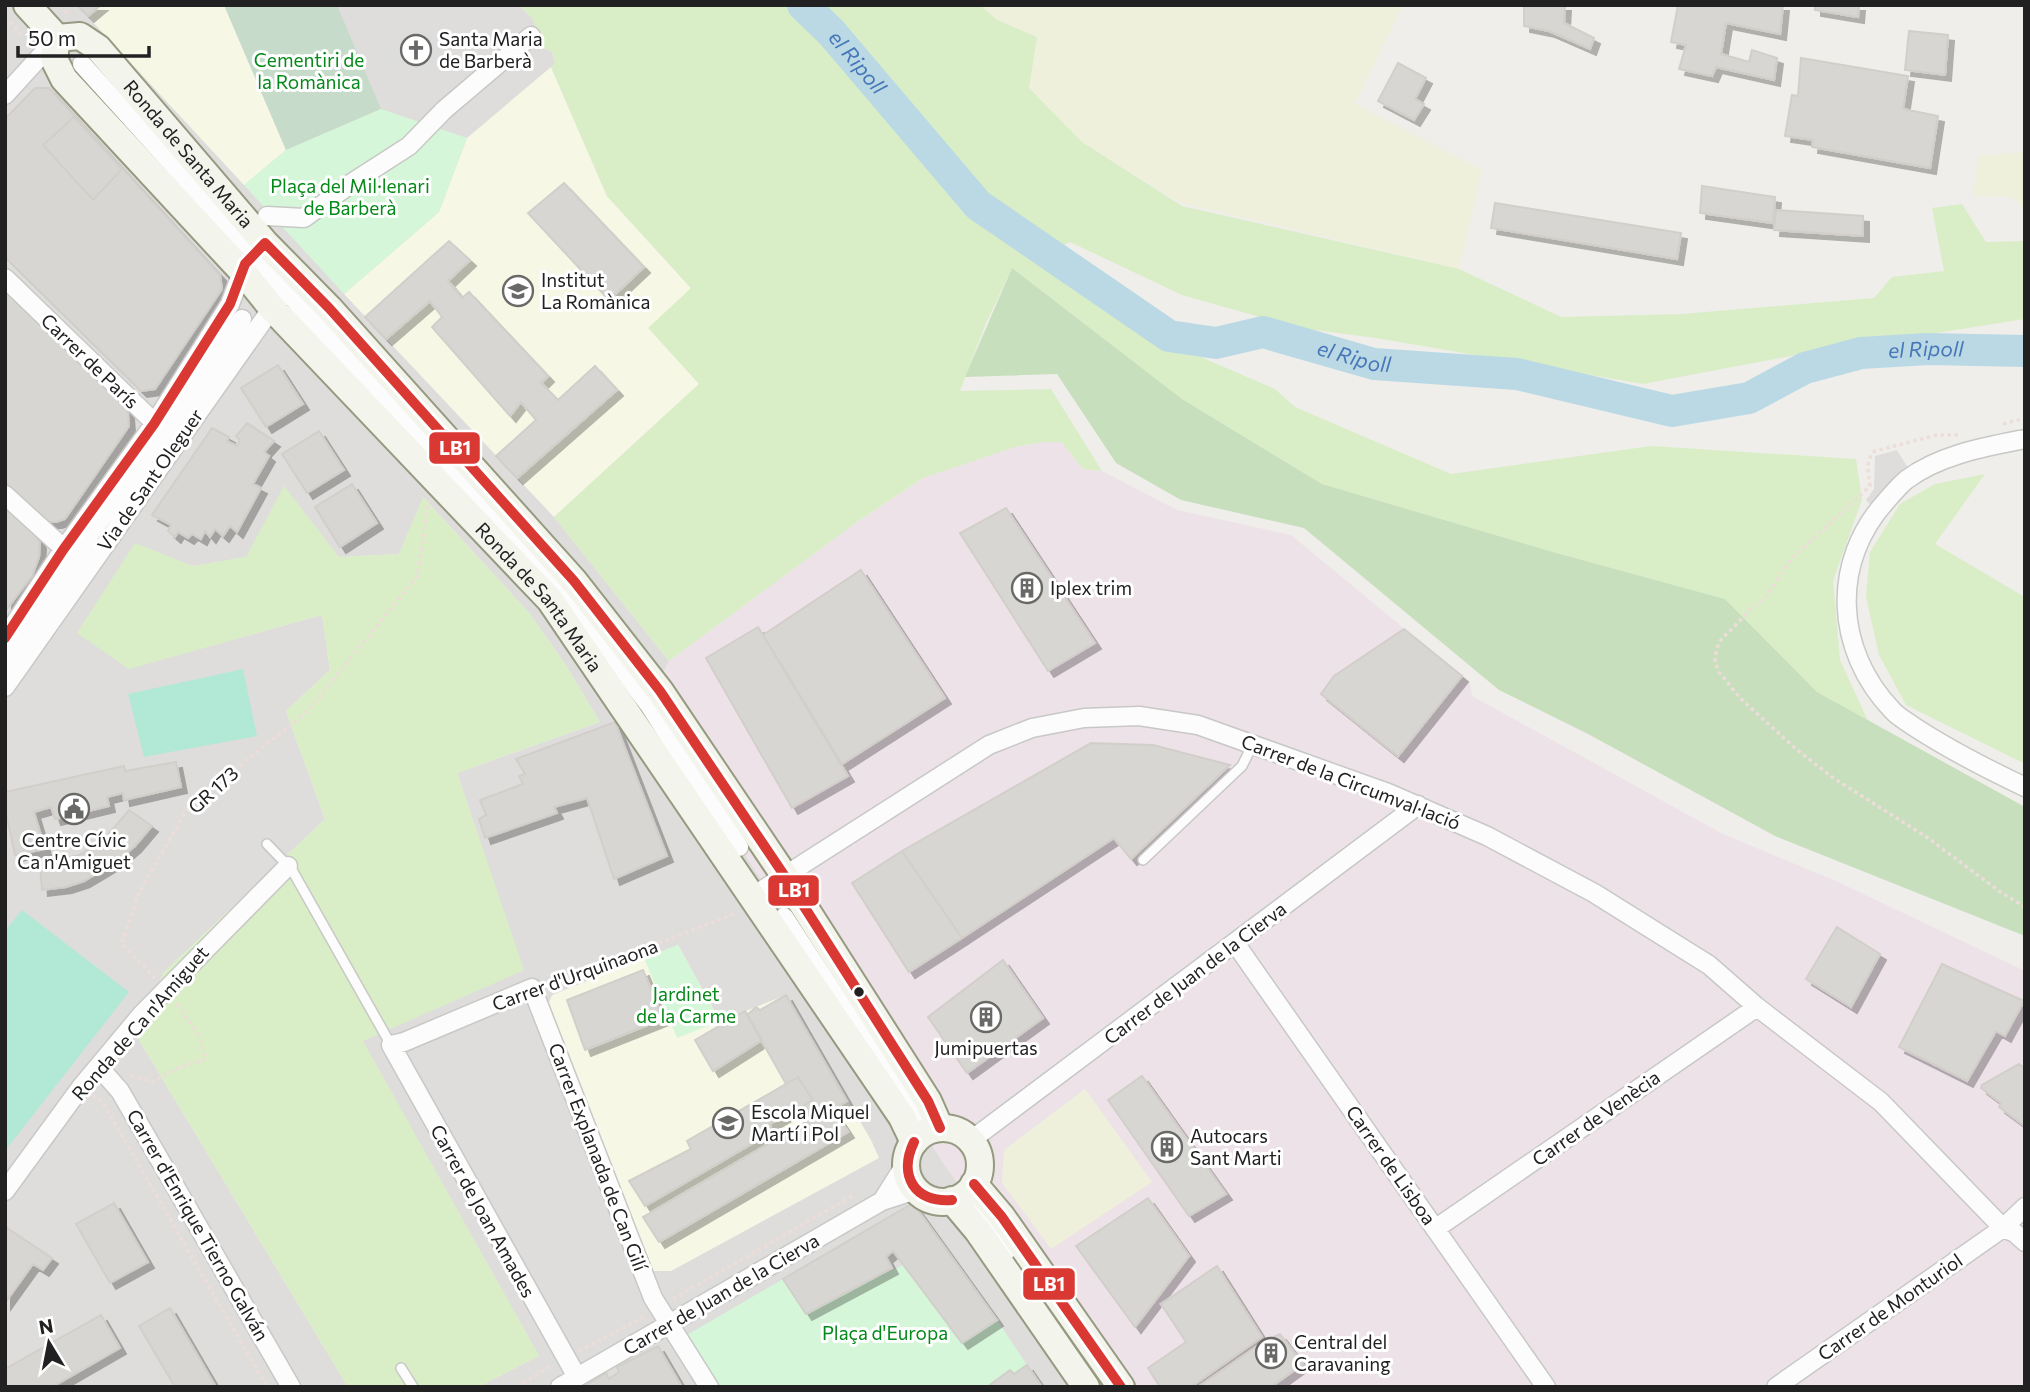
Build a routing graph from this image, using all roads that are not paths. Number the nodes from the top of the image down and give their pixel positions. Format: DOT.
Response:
graph roads {
  1 [pos="27,5"];
  2 [pos="531,36"];
  3 [pos="57,38"];
  4 [pos="82,63"];
  5 [pos="5,95"];
  6 [pos="267,216"];
  7 [pos="254,256"];
  8 [pos="5,278"];
  9 [pos="288,294"];
  10 [pos="242,319"];
  11 [pos="165,433"];
  12 [pos="2025,439"];
  13 [pos="5,495"];
  14 [pos="76,559"];
  15 [pos="5,638"];
  16 [pos="5,664"];
  17 [pos="5,687"];
  18 [pos="1253,744"];
  19 [pos="2025,787"];
  20 [pos="1418,805"];
  21 [pos="267,844"];
  22 [pos="739,847"];
  23 [pos="1143,860"];
  24 [pos="288,866"];
  25 [pos="784,875"];
  26 [pos="753,896"];
  27 [pos="784,916"];
  28 [pos="1235,943"];
  29 [pos="532,988"];
  30 [pos="1756,1007"];
  31 [pos="391,1045"];
  32 [pos="99,1067"];
  33 [pos="921,1141"];
  34 [pos="970,1141"];
  35 [pos="916,1190"];
  36 [pos="5,1191"];
  37 [pos="963,1192"];
  38 [pos="882,1201"];
  39 [pos="2025,1207"];
  40 [pos="2003,1228"];
  41 [pos="1435,1229"];
  42 [pos="2025,1242"];
  43 [pos="669,1324"];
  44 [pos="401,1368"];
  45 [pos="577,1377"];
  46 [pos="291,1387"];
  47 [pos="413,1387"];
  48 [pos="560,1387"];
  49 [pos="709,1387"];
  50 [pos="1086,1387"];
  51 [pos="1100,1387"];
  52 [pos="1121,1387"];
  53 [pos="1546,1387"];
  54 [pos="1776,1387"];
  1 -- 3 [label="street"];
  2 -- 6 [label="street"];
  3 -- 5 [label="street"];
  3 -- 7 [label="street, Ronda de Santa Maria"];
  3 -- 7 [label="street, Ronda de Santa Maria"];
  4 -- 7 [label="street"];
  7 -- 9 [label="street, Ronda de Santa Maria"];
  7 -- 9 [label="street, Ronda de Santa Maria"];
  7 -- 11 [label="street, Via de Sant Oleguer"];
  8 -- 11 [label="street, Carrer de París"];
  9 -- 11 [label="street, Via de Sant Oleguer"];
  9 -- 22 [label="street, Ronda de Santa Maria"];
  9 -- 25 [label="street, Ronda de Santa Maria"];
  9 -- 26 [label="street, Ronda de Santa Maria"];
  10 -- 11 [label="street, Via de Sant Oleguer"];
  11 -- 14 [label="street, Via de Sant Oleguer"];
  11 -- 14 [label="street, Via de Sant Oleguer"];
  12 -- 19 [label="street"];
  13 -- 14 [label="street"];
  14 -- 15 [label="street, Via de Sant Oleguer"];
  14 -- 16 [label="street, Via de Sant Oleguer"];
  14 -- 17 [label="street, Via de Sant Oleguer"];
  18 -- 20 [label="street, Carrer de la Circumval·lació"];
  18 -- 23 [label="lane"];
  18 -- 25 [label="street, Carrer de la Circumval·lació"];
  20 -- 28 [label="street, Carrer de Juan de la Cierva"];
  20 -- 30 [label="street, Carrer de la Circumval·lació"];
  21 -- 24 [label="lane"];
  24 -- 31 [label="lane"];
  24 -- 32 [label="street, Ronda de Ca n'Amiguet"];
  25 -- 26 [label="street, Carrer de la Circumval·lació"];
  25 -- 33 [label="street, Ronda de Santa Maria"];
  26 -- 33 [label="street, Ronda de Santa Maria"];
  27 -- 33 [label="street"];
  28 -- 34 [label="street, Carrer de Juan de la Cierva"];
  28 -- 41 [label="street, Carrer de Lisboa"];
  29 -- 31 [label="street, Carrer d'Urquinaona"];
  29 -- 43 [label="street, Carrer Explanada de Can Gilí"];
  30 -- 40 [label="street, Carrer de la Circumval·lació"];
  30 -- 41 [label="street, Carrer de Venècia"];
  31 -- 45 [label="street, Carrer de Joan Amades"];
  32 -- 36 [label="street, Ronda de Ca n'Amiguet"];
  32 -- 46 [label="street, Carrer d'Enrique Tierno Galván"];
  33 -- 34 [label="street"];
  33 -- 35 [label="street"];
  33 -- 38 [label="street, Carrer de Juan de la Cierva"];
  34 -- 37 [label="street"];
  35 -- 37 [label="street"];
  35 -- 38 [label="street, Carrer de Juan de la Cierva"];
  37 -- 50 [label="street"];
  37 -- 51 [label="street"];
  37 -- 52 [label="street"];
  38 -- 43 [label="street, Carrer de Juan de la Cierva"];
  39 -- 40 [label="street, Carrer de Monturiol"];
  40 -- 42 [label="street, Carrer de la Circumval·lació"];
  40 -- 54 [label="street, Carrer de Monturiol"];
  41 -- 53 [label="street, Carrer de Lisboa"];
  43 -- 45 [label="street, Carrer de Juan de la Cierva"];
  43 -- 49 [label="street, Carrer Explanada de Can Gilí"];
  44 -- 47 [label="lane"];
  45 -- 48 [label="street, Carrer de Juan de la Cierva"];
}
